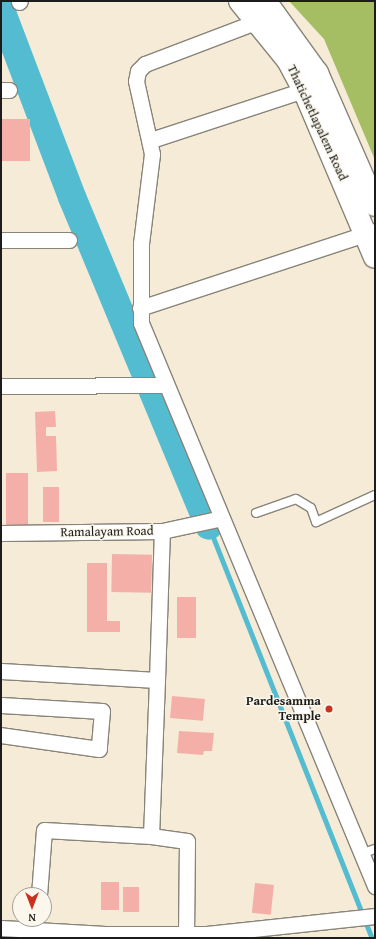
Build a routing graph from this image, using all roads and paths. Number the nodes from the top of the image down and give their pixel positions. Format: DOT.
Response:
graph roads {
  1 [pos="240,1"];
  2 [pos="261,11"];
  3 [pos="304,90"];
  4 [pos="150,140"];
  5 [pos="375,205"];
  6 [pos="370,233"];
  7 [pos="1,240"];
  8 [pos="69,240"];
  9 [pos="375,257"];
  10 [pos="140,308"];
  11 [pos="166,385"];
  12 [pos="1,386"];
  13 [pos="375,495"];
  14 [pos="256,512"];
  15 [pos="212,521"];
  16 [pos="162,531"];
  17 [pos="1,533"];
  18 [pos="1,671"];
  19 [pos="157,680"];
  20 [pos="1,705"];
  21 [pos="1,735"];
  22 [pos="151,836"];
  23 [pos="368,852"];
  24 [pos="375,886"];
  25 [pos="40,887"];
  26 [pos="373,916"];
  27 [pos="52,925"];
  28 [pos="12,927"];
  29 [pos="1,928"];
  30 [pos="317,931"];
  31 [pos="186,934"];
  32 [pos="207,936"];
  1 -- 2 [label="main road, Thatichetlapalem Road"];
  2 -- 3 [label="main road, Thatichetlapalem Road"];
  2 -- 4 [label="street"];
  2 -- 5 [label="main road, Thatichetlapalem Road"];
  3 -- 4 [label="street"];
  3 -- 6 [label="main road, Thatichetlapalem Road"];
  4 -- 10 [label="street"];
  6 -- 9 [label="main road, Thatichetlapalem Road"];
  6 -- 10 [label="street"];
  7 -- 8 [label="street"];
  10 -- 11 [label="street"];
  11 -- 12 [label="street"];
  11 -- 15 [label="street"];
  13 -- 14 [label="lane"];
  15 -- 16 [label="street, Ramalayam Road"];
  15 -- 23 [label="street"];
  16 -- 17 [label="street, Ramalayam Road"];
  16 -- 19 [label="street"];
  18 -- 19 [label="street"];
  19 -- 22 [label="street"];
  20 -- 21 [label="street"];
  22 -- 25 [label="street"];
  22 -- 31 [label="street"];
  23 -- 24 [label="street"];
  26 -- 30 [label="street"];
  27 -- 31 [label="street"];
  28 -- 29 [label="street"];
  30 -- 32 [label="street"];
  31 -- 32 [label="street"];
}
